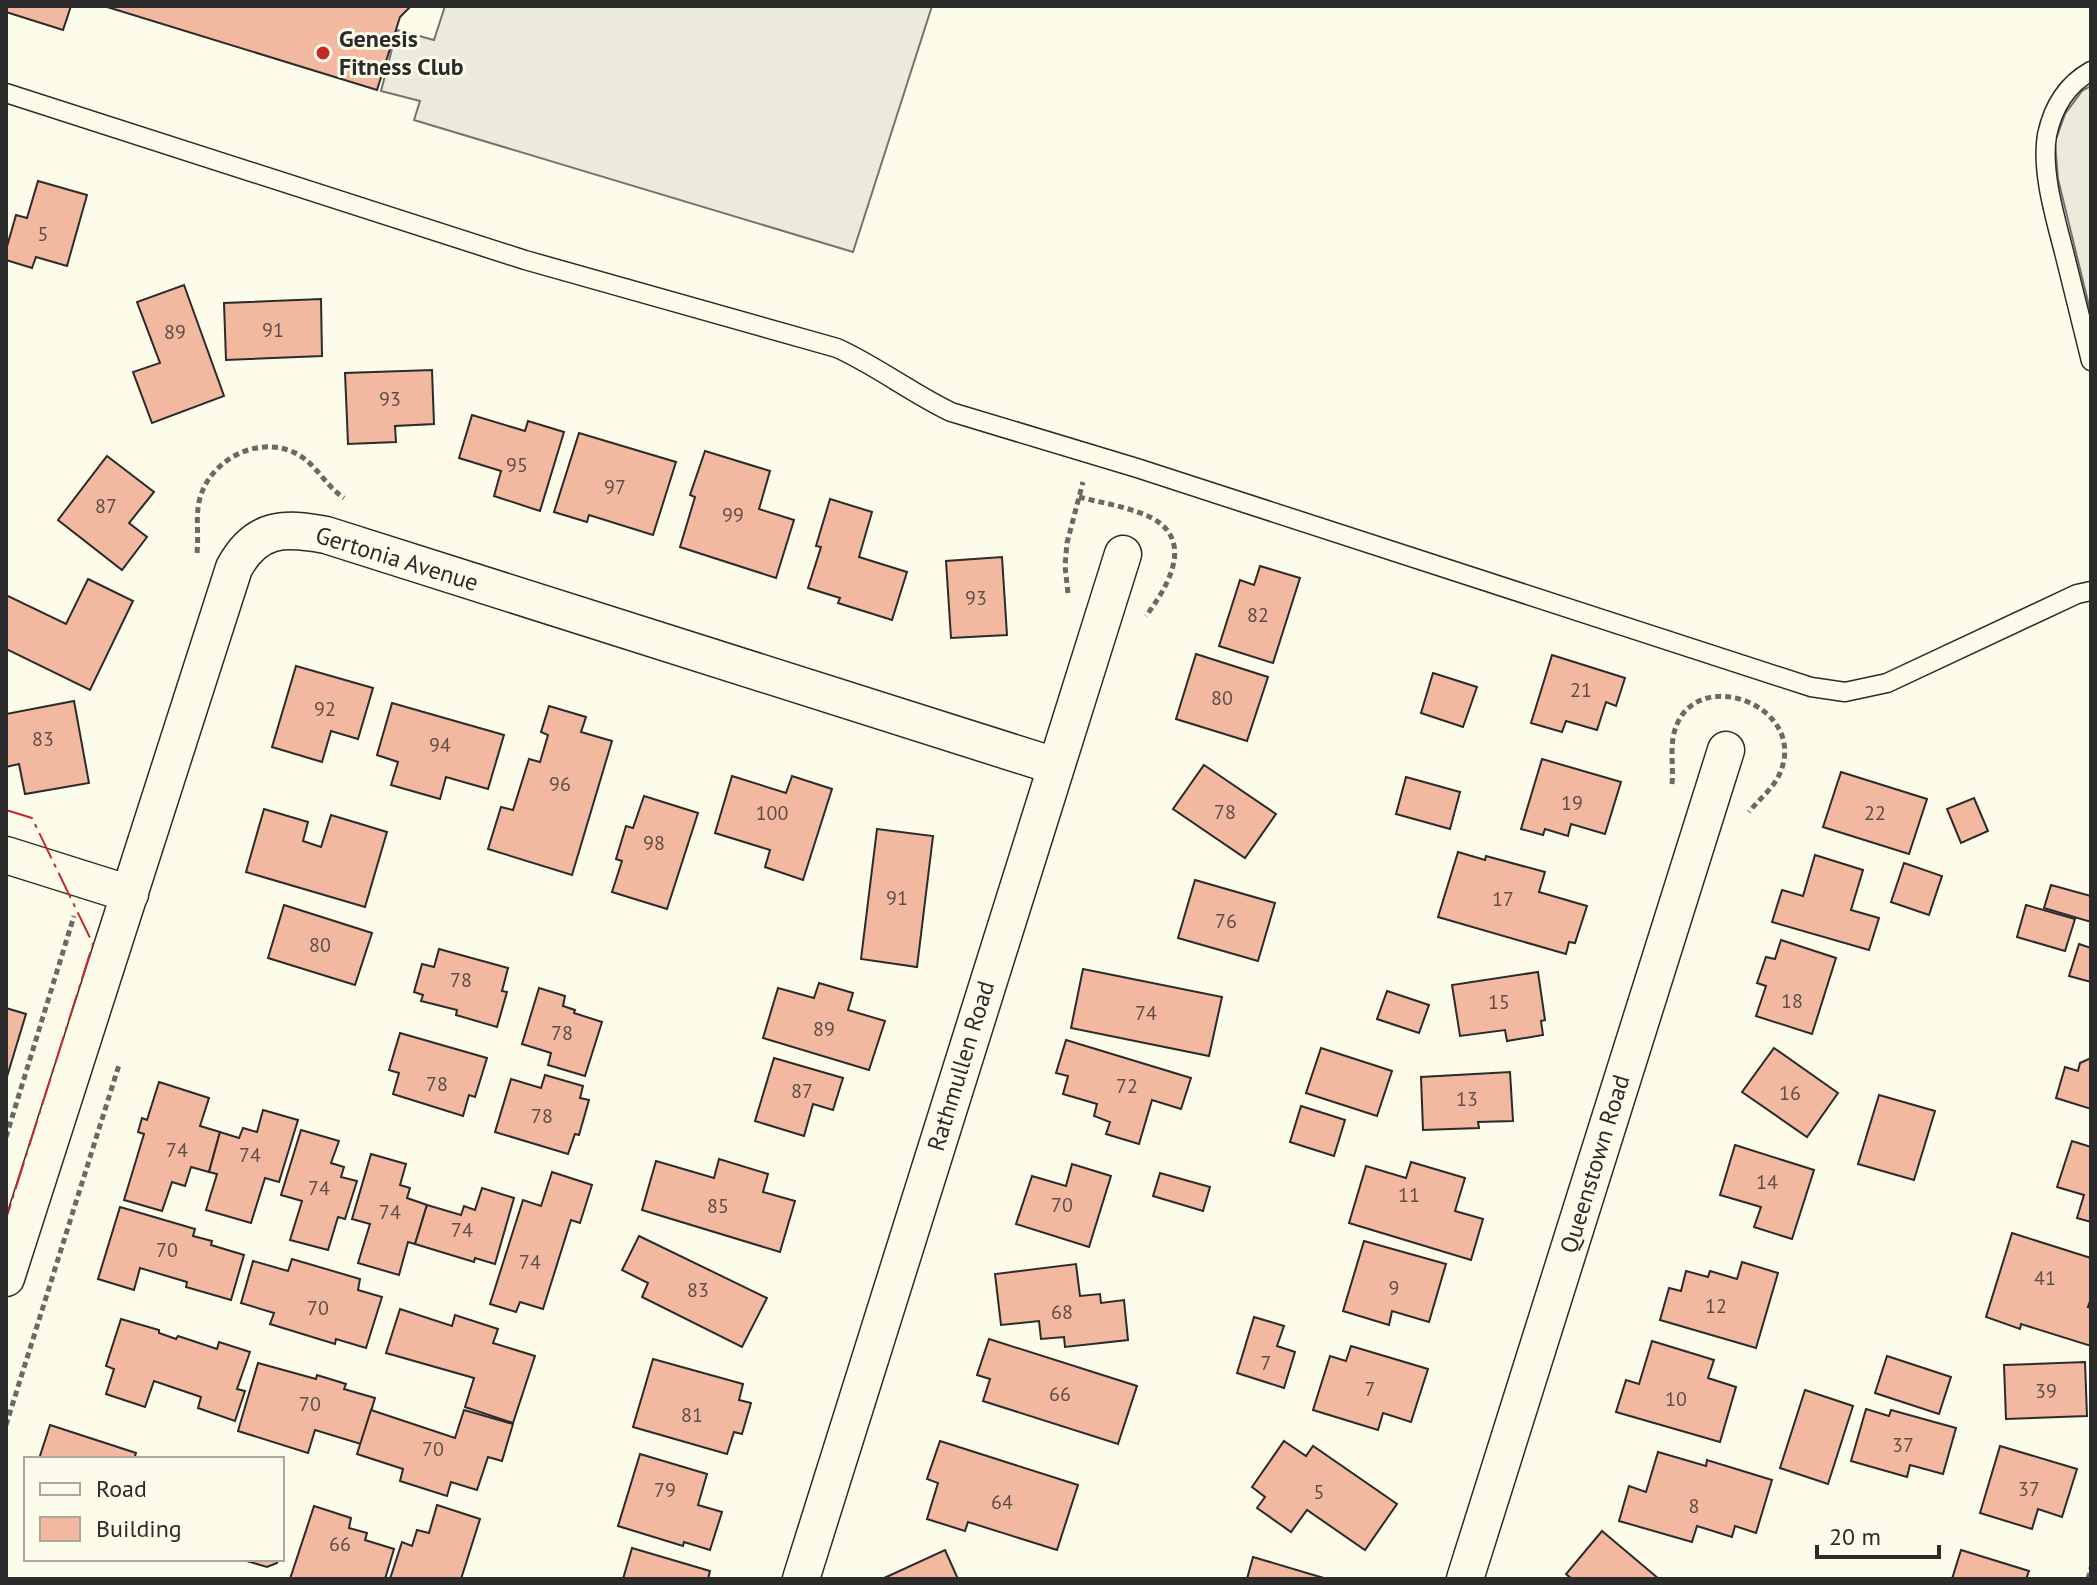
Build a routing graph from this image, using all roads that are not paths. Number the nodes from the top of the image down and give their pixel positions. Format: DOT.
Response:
graph roads {
  1 [pos="2091,71"];
  2 [pos="6,93"];
  3 [pos="2091,361"];
  4 [pos="1123,554"];
  5 [pos="2091,591"];
  6 [pos="1726,750"];
  7 [pos="1055,766"];
  8 [pos="6,855"];
  9 [pos="130,894"];
  10 [pos="6,1278"];
  11 [pos="801,1579"];
  12 [pos="1465,1579"];
  1 -- 3 [label="lane"];
  2 -- 5 [label="lane"];
  4 -- 7 [label="street, Rathmullen Road"];
  6 -- 12 [label="street, Queenstown Road"];
  7 -- 9 [label="street, Gertonia Avenue"];
  7 -- 11 [label="street, Rathmullen Road"];
  8 -- 9 [label="street"];
  9 -- 10 [label="street, Gertonia Avenue"];
}
